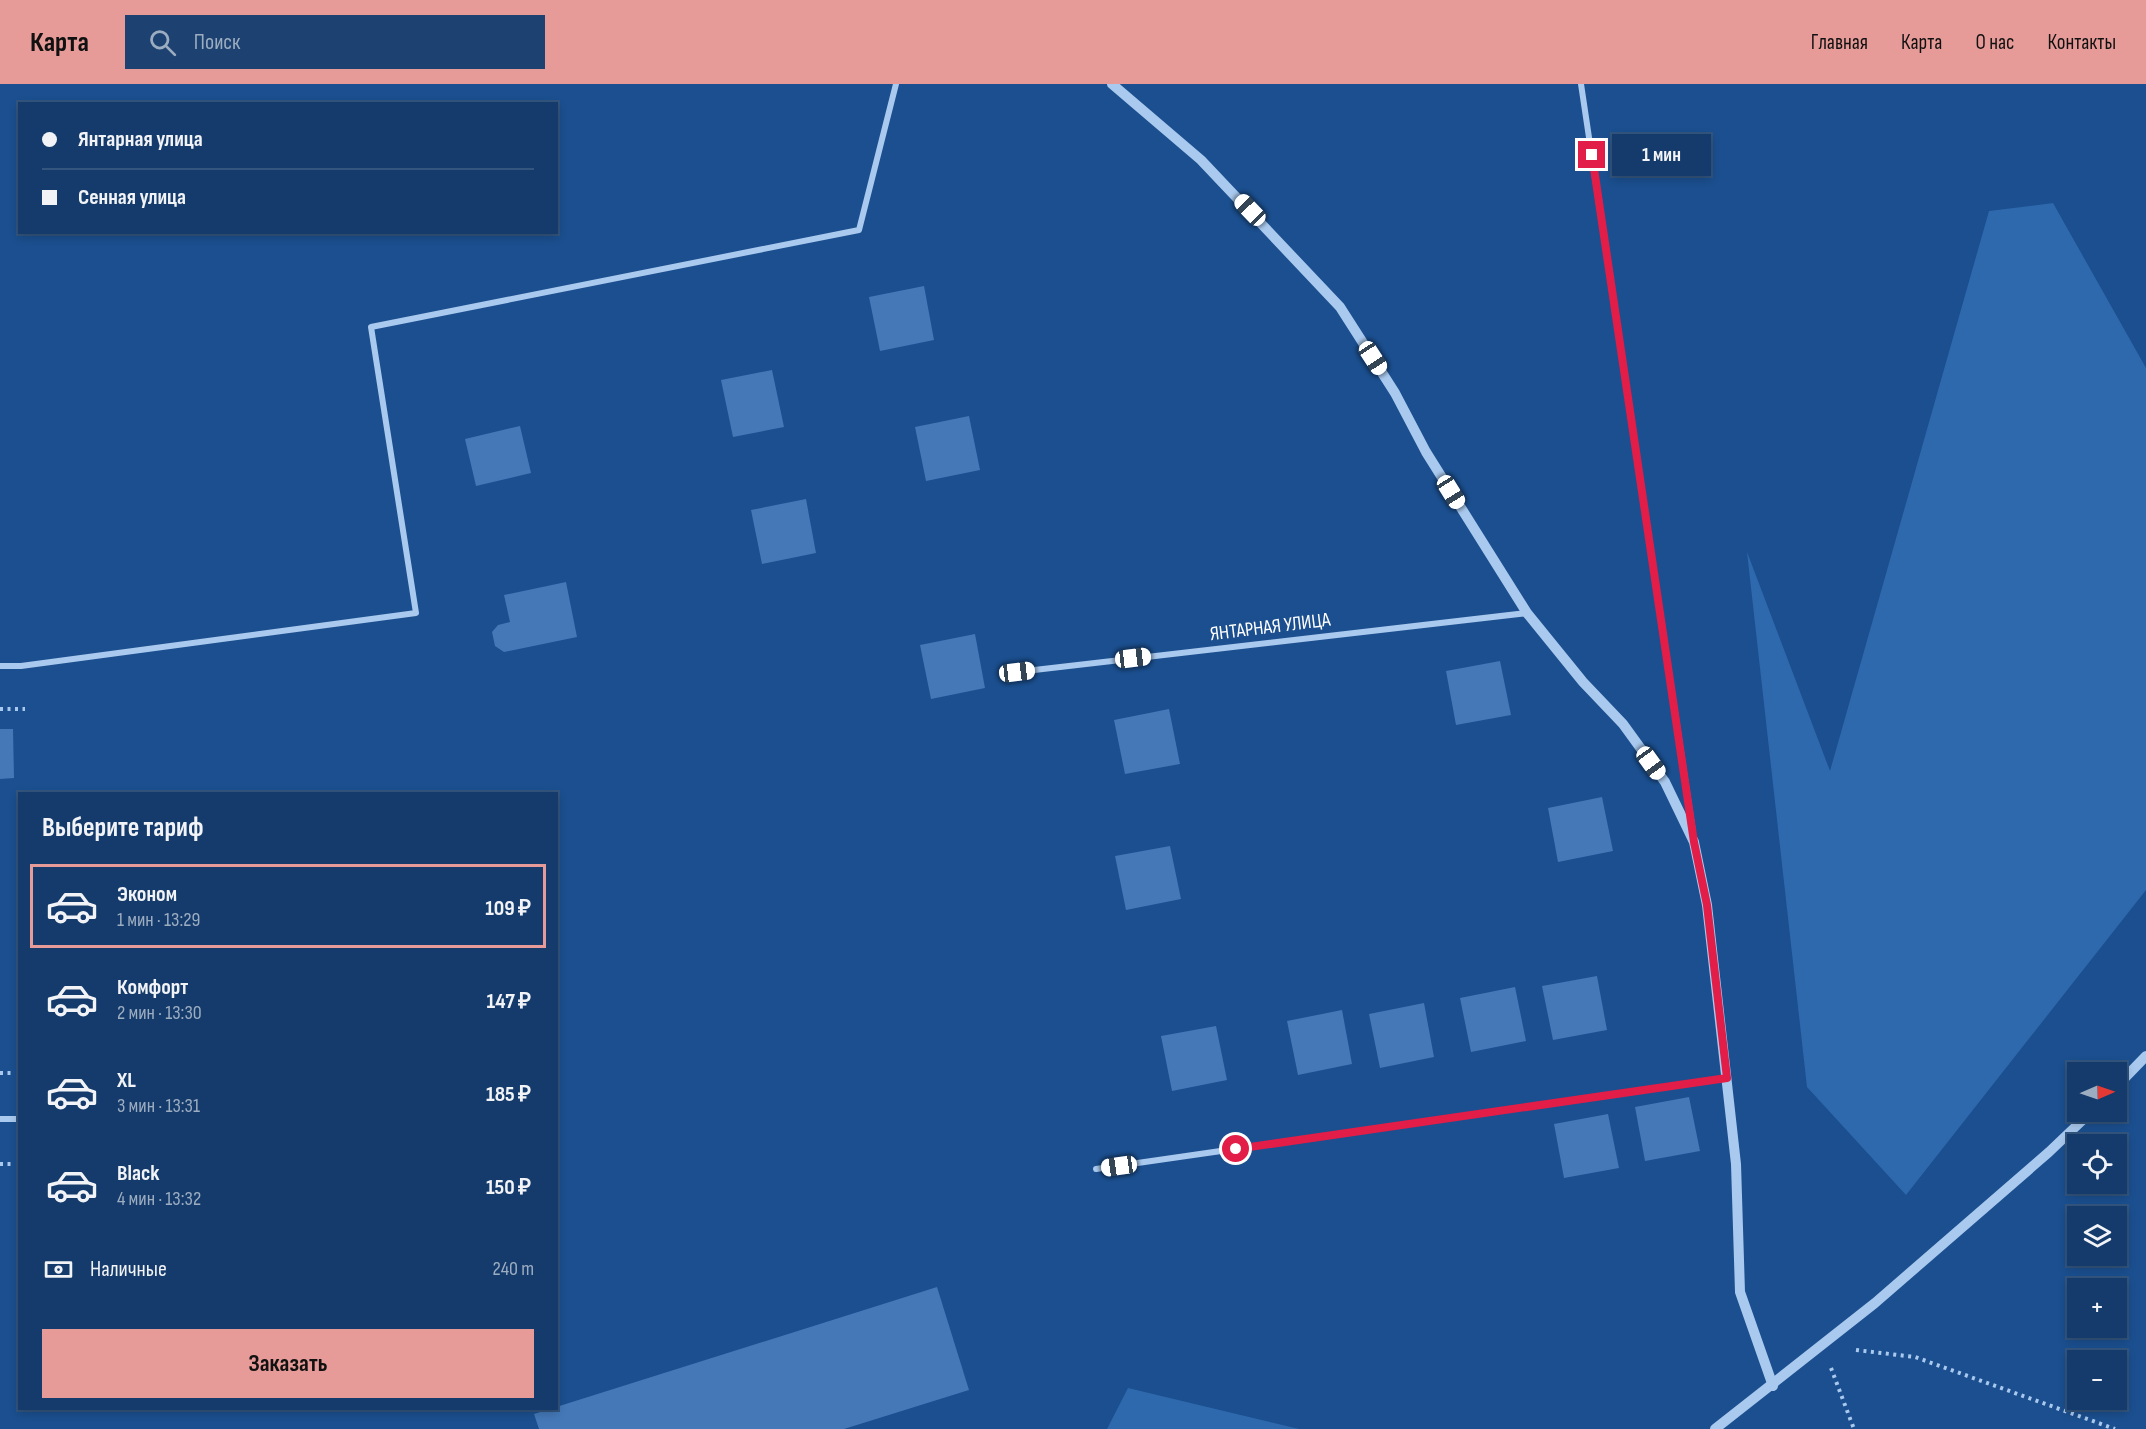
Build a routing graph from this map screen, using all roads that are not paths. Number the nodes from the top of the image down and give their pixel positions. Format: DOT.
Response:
graph roads {
  1 [pos="896,84"];
  2 [pos="1112,84"];
  3 [pos="1581,84"];
  4 [pos="1527,613"];
  5 [pos="0,666"];
  6 [pos="1017,672"];
  7 [pos="1694,842"];
  8 [pos="2146,1056"];
  9 [pos="2127,1076"];
  10 [pos="1727,1078"];
  11 [pos="0,1119"];
  12 [pos="18,1119"];
  13 [pos="2080,1122"];
  14 [pos="1096,1169"];
  15 [pos="1773,1386"];
  16 [pos="1715,1429"];
  1 -- 5 [label="street"];
  2 -- 4 [label="street"];
  3 -- 7 [label="street"];
  4 -- 6 [label="street, ЯНТАРНАЯ УЛИЦА"];
  4 -- 7 [label="street"];
  7 -- 10 [label="street"];
  8 -- 9 [label="street"];
  10 -- 14 [label="street"];
  10 -- 15 [label="street"];
  11 -- 12 [label="street"];
  13 -- 15 [label="street"];
  15 -- 16 [label="street"];
}
